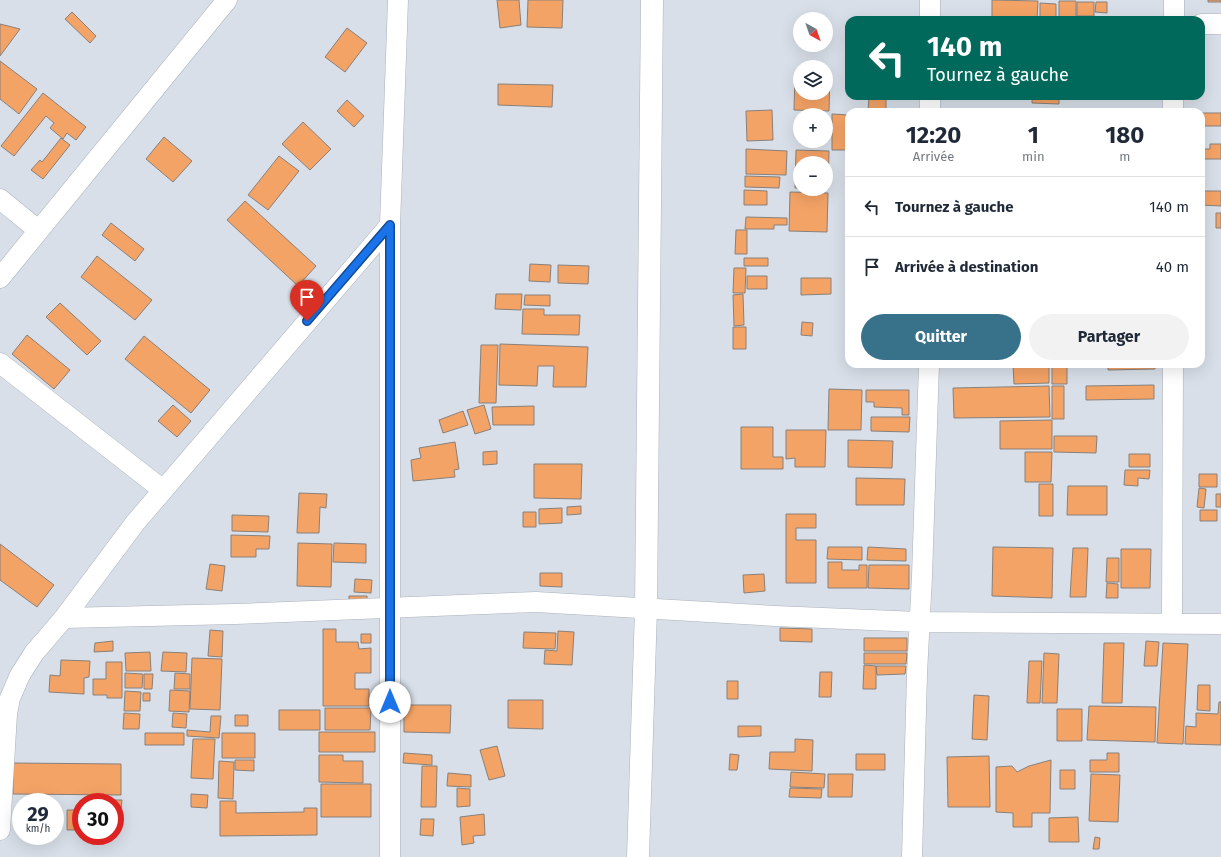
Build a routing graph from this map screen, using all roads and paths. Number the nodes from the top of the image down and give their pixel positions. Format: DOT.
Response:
graph roads {
  1 [pos="227,0"];
  2 [pos="398,0"];
  3 [pos="652,0"];
  4 [pos="930,0"];
  5 [pos="1174,0"];
  6 [pos="930,16"];
  7 [pos="1174,16"];
  8 [pos="1205,24"];
  9 [pos="1221,24"];
  10 [pos="0,199"];
  11 [pos="390,225"];
  12 [pos="38,230"];
  13 [pos="0,278"];
  14 [pos="0,363"];
  15 [pos="928,368"];
  16 [pos="1173,368"];
  17 [pos="163,490"];
  18 [pos="390,609"];
  19 [pos="646,609"];
  20 [pos="64,618"];
  21 [pos="919,622"];
  22 [pos="1172,623"];
  23 [pos="1221,624"];
  24 [pos="0,830"];
  25 [pos="390,857"];
  26 [pos="638,857"];
  27 [pos="912,857"];
  1 -- 12 [label="street"];
  2 -- 11 [label="street"];
  3 -- 19 [label="street"];
  4 -- 6 [label="street"];
  5 -- 7 [label="street"];
  8 -- 9 [label="street"];
  10 -- 12 [label="street"];
  11 -- 17 [label="street"];
  11 -- 18 [label="street"];
  12 -- 13 [label="street"];
  14 -- 17 [label="street"];
  15 -- 21 [label="street"];
  16 -- 22 [label="street"];
  17 -- 20 [label="street"];
  18 -- 19 [label="street"];
  18 -- 20 [label="street"];
  18 -- 25 [label="street"];
  19 -- 21 [label="street"];
  19 -- 26 [label="street"];
  20 -- 24 [label="street"];
  21 -- 22 [label="street"];
  21 -- 27 [label="street"];
  22 -- 23 [label="street"];
}
